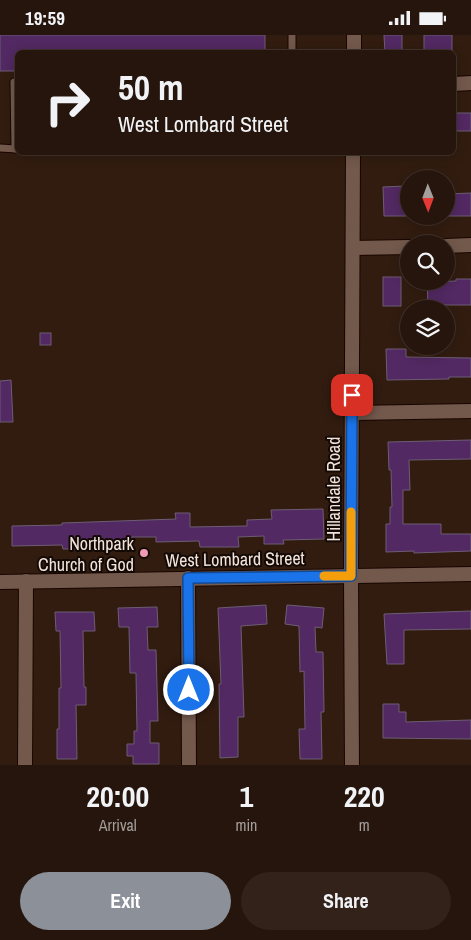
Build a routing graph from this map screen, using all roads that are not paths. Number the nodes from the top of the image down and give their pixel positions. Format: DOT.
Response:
graph roads {
  1 [pos="292,35"];
  2 [pos="354,35"];
  3 [pos="292,50"];
  4 [pos="354,50"];
  5 [pos="14,82"];
  6 [pos="471,83"];
  7 [pos="456,84"];
  8 [pos="15,116"];
  9 [pos="0,148"];
  10 [pos="15,149"];
  11 [pos="353,155"];
  12 [pos="471,245"];
  13 [pos="455,246"];
  14 [pos="400,247"];
  15 [pos="353,248"];
  16 [pos="471,411"];
  17 [pos="352,413"];
  18 [pos="471,574"];
  19 [pos="351,576"];
  20 [pos="188,578"];
  21 [pos="26,581"];
  22 [pos="0,582"];
  23 [pos="25,765"];
  24 [pos="189,765"];
  25 [pos="352,765"];
  1 -- 3 [label="lane"];
  2 -- 4 [label="street"];
  5 -- 8 [label="lane"];
  6 -- 7 [label="street"];
  9 -- 10 [label="lane"];
  11 -- 15 [label="street, Hillandale Road"];
  12 -- 13 [label="street"];
  14 -- 15 [label="street"];
  15 -- 17 [label="street, Hillandale Road"];
  16 -- 17 [label="street"];
  17 -- 19 [label="street, Hillandale Road"];
  18 -- 19 [label="street, West Lombard Street"];
  19 -- 20 [label="street, West Lombard Street"];
  19 -- 25 [label="street, Hillandale Road"];
  20 -- 21 [label="street, West Lombard Street"];
  20 -- 24 [label="street"];
  21 -- 22 [label="street, West Lombard Street"];
  21 -- 23 [label="street"];
}
